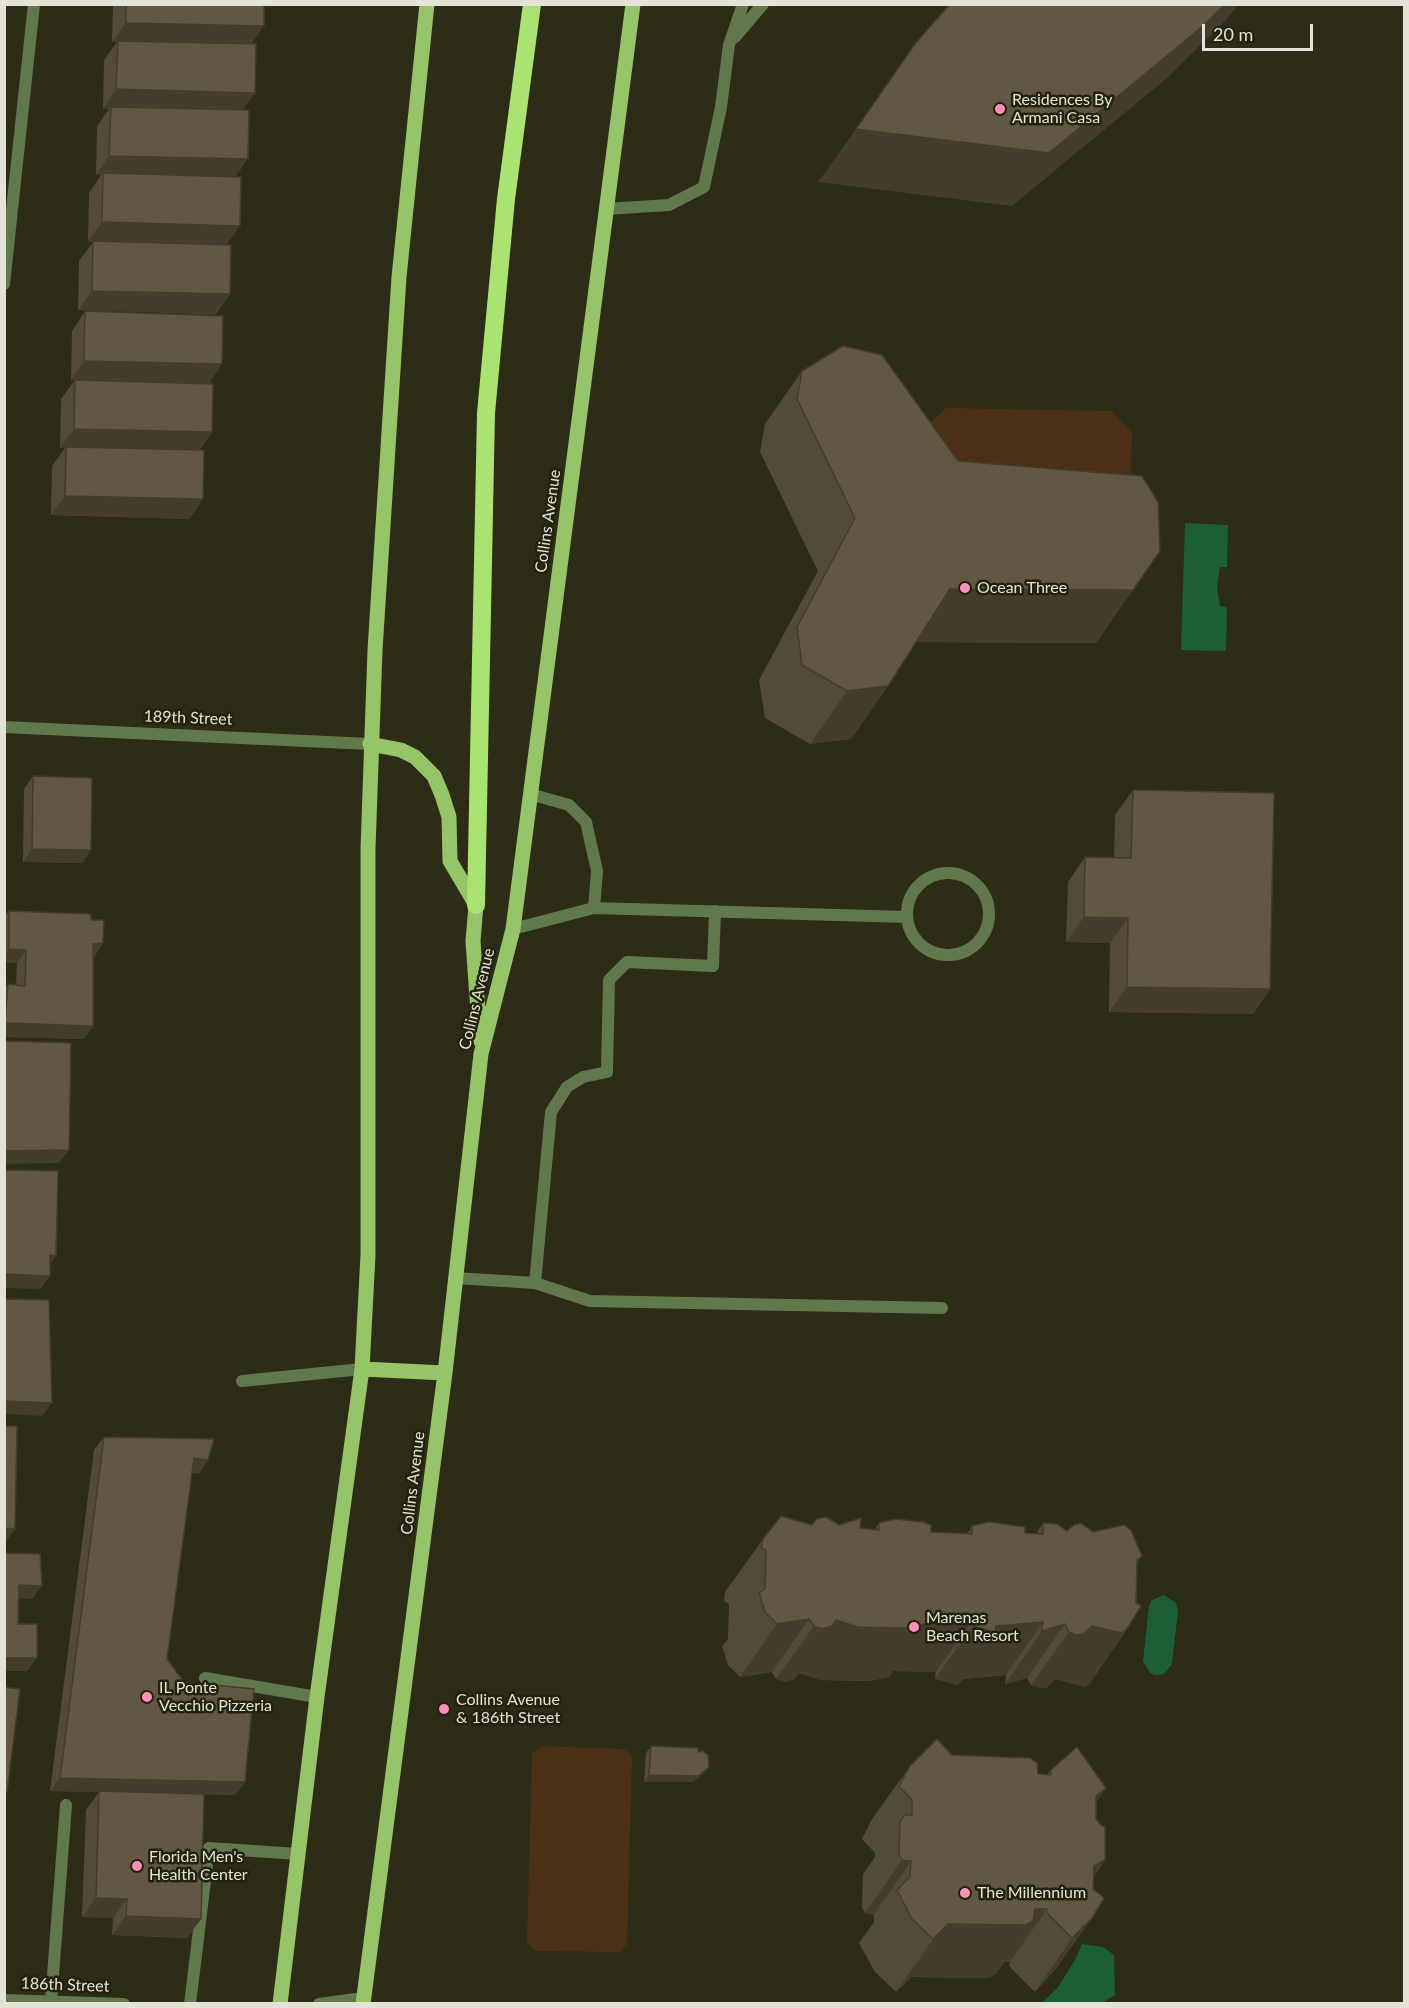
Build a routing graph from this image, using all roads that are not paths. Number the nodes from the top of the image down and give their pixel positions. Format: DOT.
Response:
graph roads {
  1 [pos="34,4"];
  2 [pos="427,4"];
  3 [pos="532,4"];
  4 [pos="633,4"];
  5 [pos="743,4"];
  6 [pos="763,4"];
  7 [pos="729,45"];
  8 [pos="606,209"];
  9 [pos="4,285"];
  10 [pos="4,727"];
  11 [pos="370,744"];
  12 [pos="530,794"];
  13 [pos="476,905"];
  14 [pos="594,908"];
  15 [pos="715,911"];
  16 [pos="907,917"];
  17 [pos="513,929"];
  18 [pos="481,1054"];
  19 [pos="456,1278"];
  20 [pos="535,1283"];
  21 [pos="942,1308"];
  22 [pos="362,1369"];
  23 [pos="445,1373"];
  24 [pos="242,1381"];
  25 [pos="205,1678"];
  26 [pos="317,1697"];
  27 [pos="66,1805"];
  28 [pos="298,1854"];
  29 [pos="4,2000"];
  30 [pos="51,2001"];
  31 [pos="363,2001"];
  32 [pos="123,2004"];
  33 [pos="190,2004"];
  34 [pos="280,2004"];
  35 [pos="319,2004"];
  1 -- 9 [label="street"];
  2 -- 11 [label="main road"];
  3 -- 13 [label="highway"];
  4 -- 8 [label="main road, Collins Avenue"];
  5 -- 7 [label="street"];
  6 -- 7 [label="street"];
  7 -- 8 [label="street"];
  8 -- 12 [label="main road, Collins Avenue"];
  10 -- 11 [label="street, 189th Street"];
  11 -- 13 [label="main road"];
  11 -- 22 [label="main road"];
  12 -- 14 [label="street"];
  12 -- 17 [label="main road, Collins Avenue"];
  13 -- 18 [label="main road"];
  14 -- 15 [label="street"];
  14 -- 17 [label="street"];
  15 -- 16 [label="street"];
  15 -- 20 [label="street"];
  16 -- 16 [label="street"];
  17 -- 18 [label="main road, Collins Avenue"];
  18 -- 19 [label="main road, Collins Avenue"];
  19 -- 20 [label="street"];
  19 -- 23 [label="main road, Collins Avenue"];
  20 -- 21 [label="street"];
  22 -- 23 [label="main road"];
  22 -- 24 [label="street"];
  22 -- 26 [label="main road"];
  23 -- 31 [label="main road, Collins Avenue"];
  25 -- 26 [label="street"];
  26 -- 28 [label="main road"];
  27 -- 30 [label="street"];
  28 -- 33 [label="street"];
  28 -- 34 [label="main road"];
  29 -- 30 [label="street, 186th Street"];
  30 -- 32 [label="street, 186th Street"];
  31 -- 35 [label="street"];
}
